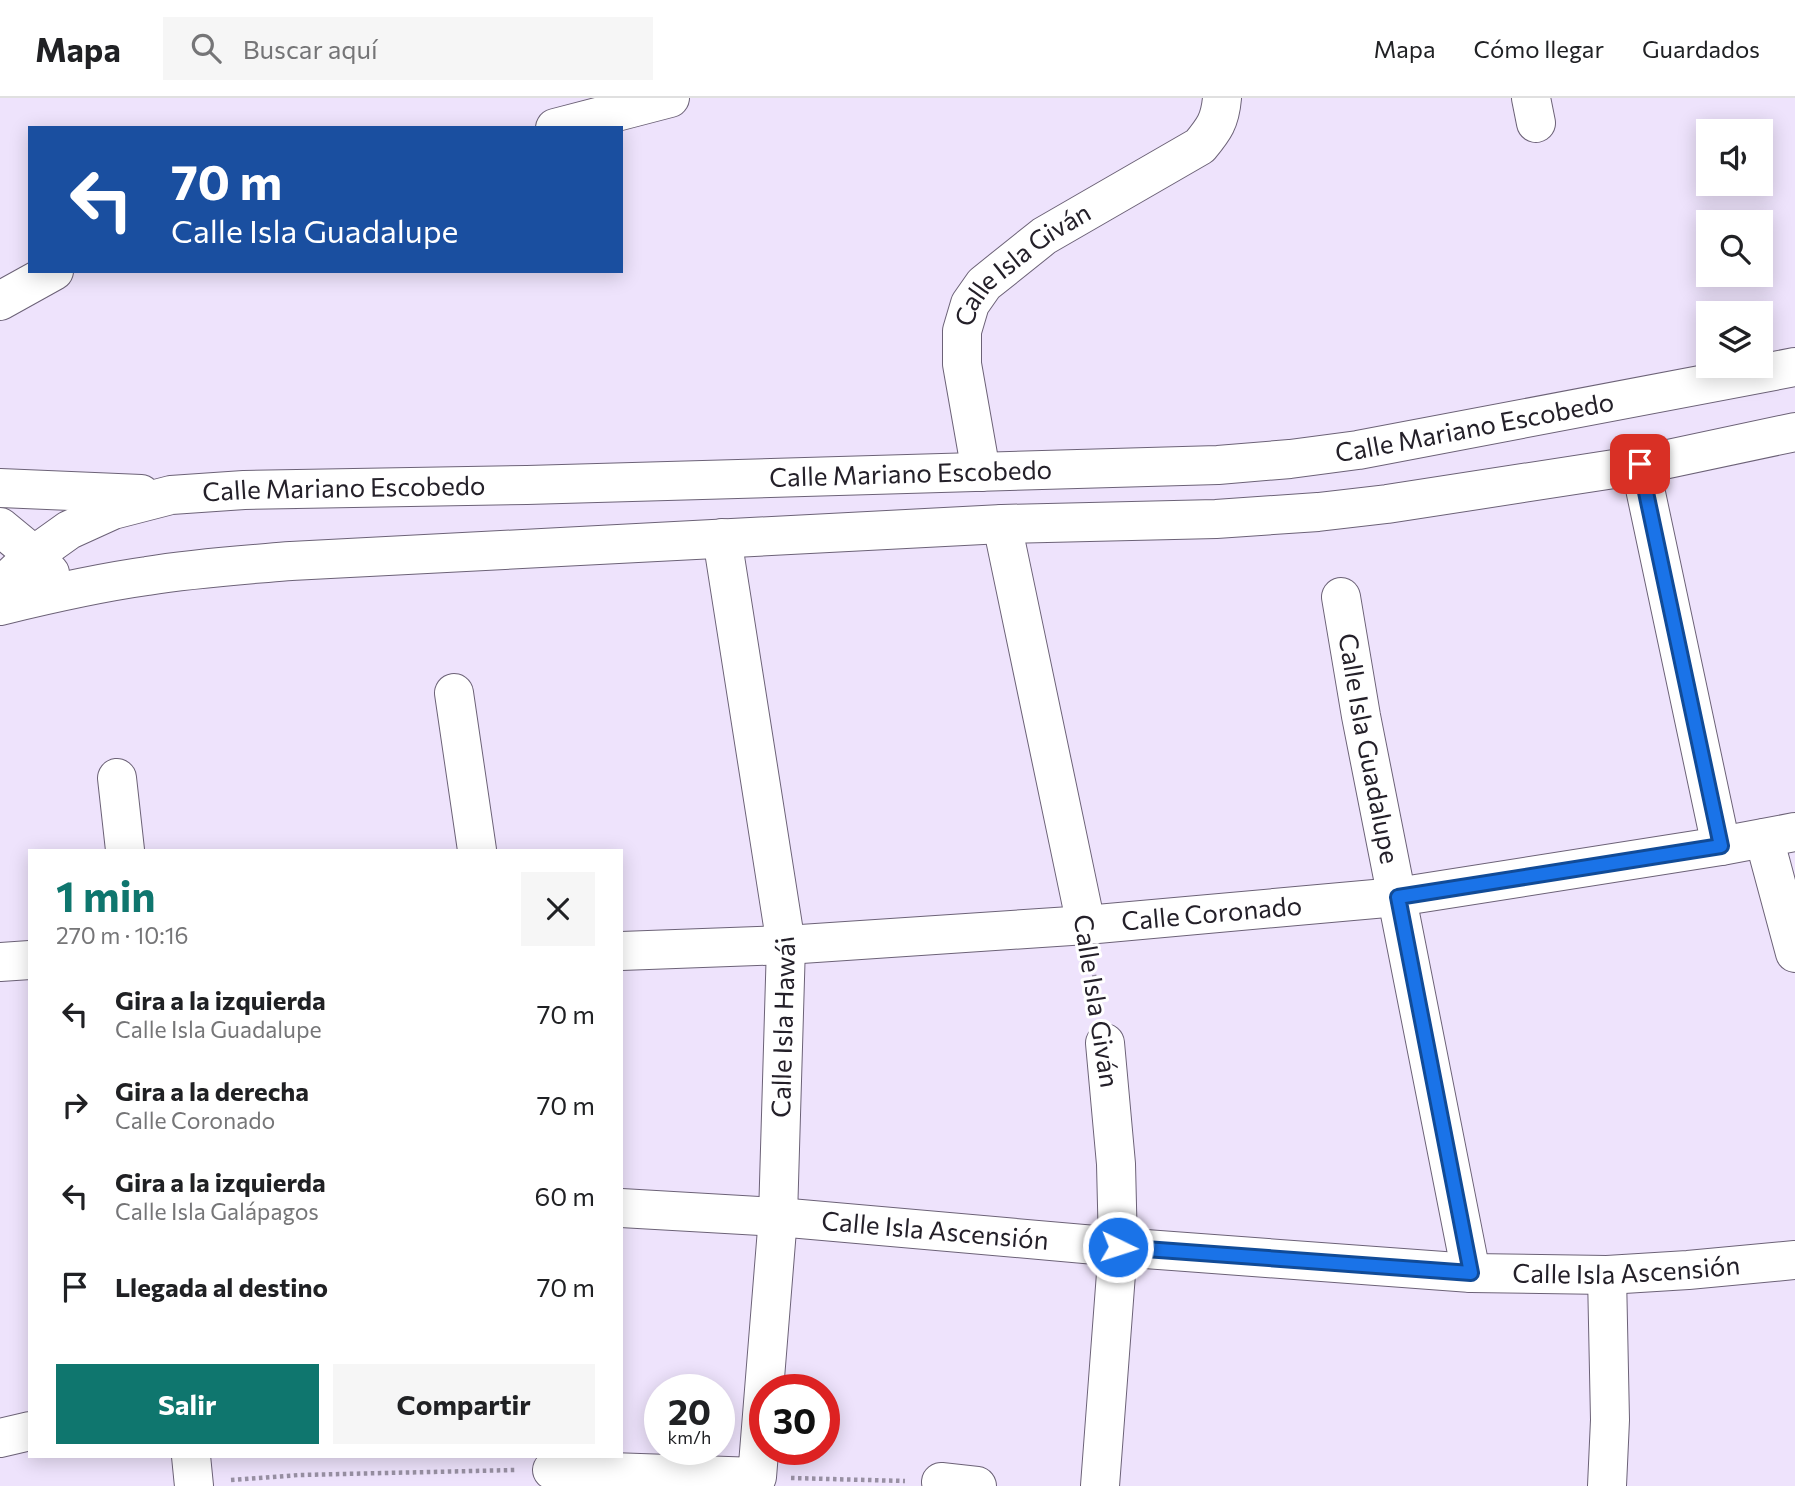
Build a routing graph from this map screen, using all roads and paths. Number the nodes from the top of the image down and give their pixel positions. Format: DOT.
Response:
graph roads {
  1 [pos="670,98"];
  2 [pos="1218,114"];
  3 [pos="563,126"];
  4 [pos="50,273"];
  5 [pos="0,301"];
  6 [pos="1795,367"];
  7 [pos="1795,432"];
  8 [pos="1640,464"];
  9 [pos="981,472"];
  10 [pos="0,488"];
  11 [pos="171,495"];
  12 [pos="1002,524"];
  13 [pos="0,527"];
  14 [pos="722,538"];
  15 [pos="34,555"];
  16 [pos="0,587"];
  17 [pos="65,591"];
  18 [pos="1341,597"];
  19 [pos="0,606"];
  20 [pos="454,693"];
  21 [pos="117,778"];
  22 [pos="1780,835"];
  23 [pos="1721,846"];
  24 [pos="125,849"];
  25 [pos="478,849"];
  26 [pos="1398,897"];
  27 [pos="1086,925"];
  28 [pos="786,945"];
  29 [pos="623,951"];
  30 [pos="1795,953"];
  31 [pos="28,960"];
  32 [pos="0,962"];
  33 [pos="1105,1043"];
  34 [pos="623,1208"];
  35 [pos="778,1217"];
  36 [pos="1118,1247"];
  37 [pos="1795,1260"];
  38 [pos="1471,1273"];
  39 [pos="1607,1275"];
  40 [pos="28,1431"];
  41 [pos="0,1438"];
  42 [pos="552,1470"];
  43 [pos="193,1475"];
  44 [pos="757,1477"];
  45 [pos="959,1484"];
  46 [pos="1100,1486"];
  47 [pos="1607,1486"];
  1 -- 3 [label="street"];
  2 -- 9 [label="street, Calle Isla Giván"];
  4 -- 5 [label="street"];
  6 -- 9 [label="street, Calle Mariano Escobedo"];
  7 -- 8 [label="street, Calle Mariano Escobedo"];
  8 -- 12 [label="street, Calle Mariano Escobedo"];
  8 -- 23 [label="street"];
  9 -- 11 [label="street, Calle Mariano Escobedo"];
  10 -- 11 [label="street"];
  11 -- 15 [label="street, Calle Mariano Escobedo"];
  12 -- 14 [label="street, Calle Mariano Escobedo"];
  12 -- 27 [label="street, Calle Isla Giván"];
  13 -- 15 [label="street"];
  14 -- 17 [label="street, Calle Mariano Escobedo"];
  14 -- 28 [label="street, Calle Isla Hawái"];
  15 -- 16 [label="street, Calle Mariano Escobedo"];
  15 -- 17 [label="street"];
  17 -- 19 [label="street, Calle Mariano Escobedo"];
  18 -- 26 [label="street, Calle Isla Guadalupe"];
  20 -- 25 [label="street"];
  21 -- 24 [label="street"];
  22 -- 23 [label="street, Calle Coronado"];
  22 -- 30 [label="street"];
  23 -- 26 [label="street, Calle Coronado"];
  26 -- 27 [label="street, Calle Coronado"];
  26 -- 38 [label="street, Calle Isla Guadalupe"];
  27 -- 28 [label="street, Calle Coronado"];
  27 -- 33 [label="path, Calle Isla Giván"];
  28 -- 29 [label="street, Calle Coronado"];
  28 -- 35 [label="street, Calle Isla Hawái"];
  31 -- 32 [label="street"];
  33 -- 36 [label="street, Calle Isla Giván"];
  34 -- 35 [label="street, Calle Isla Ascensión"];
  35 -- 36 [label="street, Calle Isla Ascensión"];
  35 -- 44 [label="street, Calle Isla Hawái"];
  36 -- 38 [label="street, Calle Isla Ascensión"];
  36 -- 46 [label="street, Calle Isla Giván"];
  37 -- 39 [label="street, Calle Isla Ascensión"];
  38 -- 39 [label="street, Calle Isla Ascensión"];
  39 -- 47 [label="street"];
  40 -- 41 [label="street"];
  42 -- 43 [label="path"];
  42 -- 44 [label="street"];
  44 -- 45 [label="path"];
}
